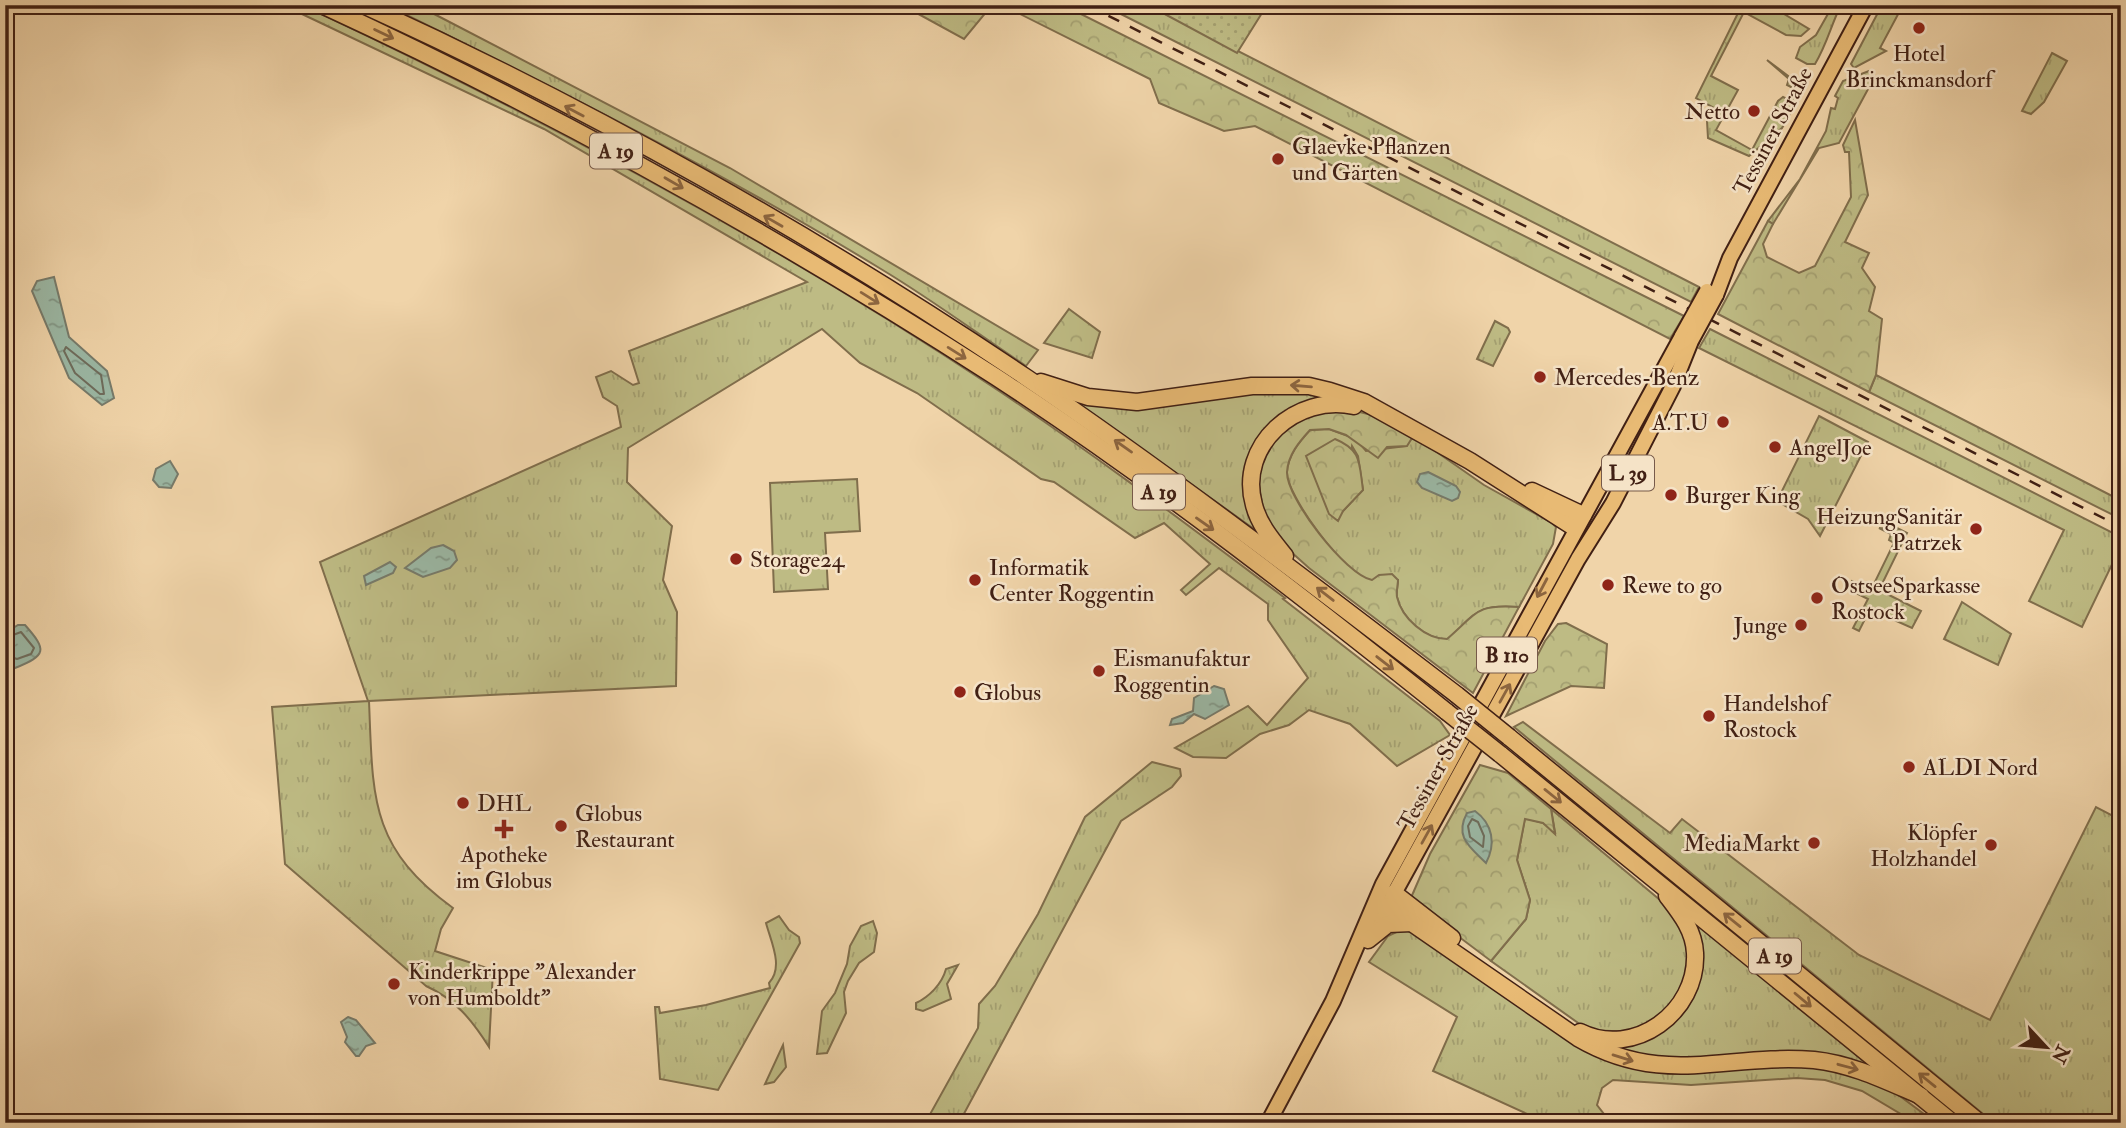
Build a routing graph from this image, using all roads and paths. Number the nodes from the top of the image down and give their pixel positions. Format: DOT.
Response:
graph roads {
  1 [pos="322,5"];
  2 [pos="363,5"];
  3 [pos="1866,5"];
  4 [pos="1687,338"];
  5 [pos="1025,377"];
  6 [pos="1388,416"];
  7 [pos="1579,522"];
  8 [pos="1600,524"];
  9 [pos="1590,538"];
  10 [pos="1297,572"];
  11 [pos="1656,879"];
  12 [pos="1385,895"];
  13 [pos="1414,924"];
  14 [pos="1368,940"];
  15 [pos="1341,984"];
  16 [pos="1921,1096"];
  17 [pos="1268,1123"];
  18 [pos="1954,1123"];
  19 [pos="1980,1123"];
  1 -- 11 [label="highway, A 19, one-way, bridge"];
  5 -- 2 [label="highway, A 19, one-way"];
  3 -- 4 [label="main road, Tessiner Straße / L 39, bridge"];
  4 -- 7 [label="main road, Tessiner Straße / L 39"];
  4 -- 8 [label="main road, Tessiner Straße / L 39"];
  6 -- 5 [label="highway, one-way"];
  10 -- 5 [label="highway, A 19, one-way"];
  6 -- 7 [label="highway"];
  6 -- 10 [label="highway"];
  7 -- 8 [label="main road"];
  7 -- 9 [label="main road"];
  7 -- 12 [label="main road, Tessiner Straße / B 110, one-way"];
  8 -- 9 [label="main road, Tessiner Straße / L 39"];
  12 -- 9 [label="main road, Tessiner Straße / B 110, one-way"];
  19 -- 10 [label="highway, A 19, one-way, bridge"];
  11 -- 12 [label="highway"];
  11 -- 16 [label="highway, A 19, one-way"];
  12 -- 13 [label="highway"];
  12 -- 14 [label="main road, B 110"];
  12 -- 15 [label="main road, B 110"];
  13 -- 14 [label="highway"];
  13 -- 16 [label="highway, one-way"];
  14 -- 15 [label="main road, B 110"];
  15 -- 17 [label="main road, B 110"];
  16 -- 18 [label="highway, A 19"];
}
